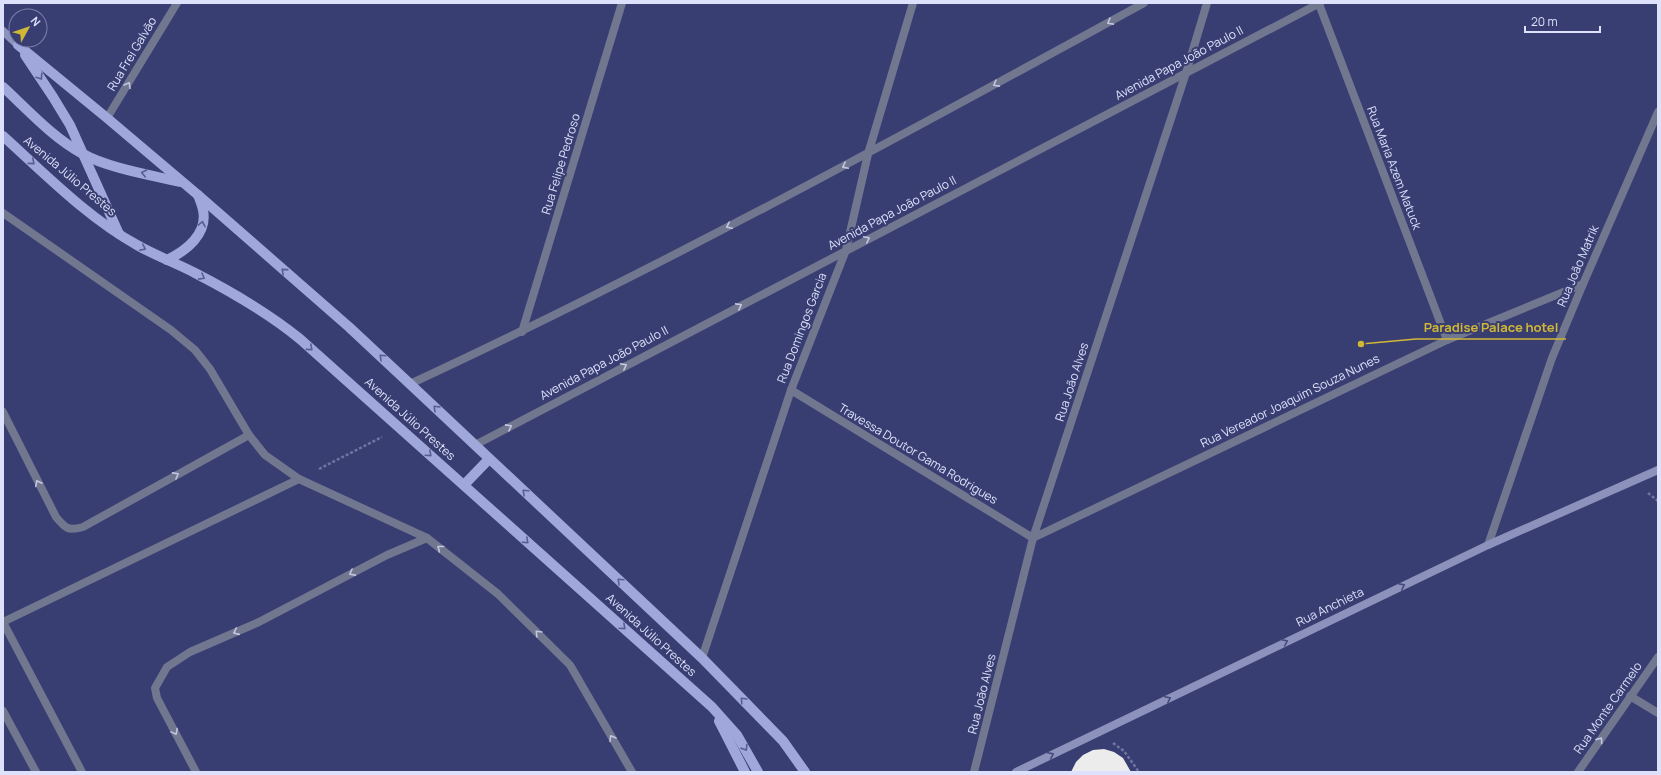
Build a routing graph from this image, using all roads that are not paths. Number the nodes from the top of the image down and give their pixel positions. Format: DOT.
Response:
graph roads {
  1 [pos="177,3"];
  2 [pos="622,3"];
  3 [pos="913,3"];
  4 [pos="1144,3"];
  5 [pos="1207,3"];
  6 [pos="1319,3"];
  7 [pos="20,48"];
  8 [pos="22,48"];
  9 [pos="1186,73"];
  10 [pos="3,87"];
  11 [pos="1658,112"];
  12 [pos="107,118"];
  13 [pos="3,136"];
  14 [pos="868,154"];
  15 [pos="84,155"];
  16 [pos="182,182"];
  17 [pos="198,196"];
  18 [pos="3,213"];
  19 [pos="119,234"];
  20 [pos="846,250"];
  21 [pos="167,260"];
  22 [pos="1583,284"];
  23 [pos="522,332"];
  24 [pos="1446,340"];
  25 [pos="410,384"];
  26 [pos="791,390"];
  27 [pos="3,412"];
  28 [pos="249,435"];
  29 [pos="475,445"];
  30 [pos="489,458"];
  31 [pos="1658,470"];
  32 [pos="299,479"];
  33 [pos="464,486"];
  34 [pos="428,538"];
  35 [pos="1033,538"];
  36 [pos="1488,545"];
  37 [pos="3,622"];
  38 [pos="1658,657"];
  39 [pos="702,658"];
  40 [pos="1630,696"];
  41 [pos="712,707"];
  42 [pos="3,711"];
  43 [pos="1658,713"];
  44 [pos="36,772"];
  45 [pos="82,772"];
  46 [pos="196,772"];
  47 [pos="632,772"];
  48 [pos="745,772"];
  49 [pos="758,772"];
  50 [pos="805,772"];
  51 [pos="974,772"];
  52 [pos="1016,772"];
  53 [pos="1578,772"];
  12 -- 1 [label="street, Rua Frei Galvão, one-way"];
  2 -- 23 [label="street, Rua Felipe Pedroso"];
  3 -- 14 [label="street, Rua Domingos Garcia"];
  4 -- 14 [label="street, one-way"];
  5 -- 9 [label="street, Rua João Alves"];
  6 -- 9 [label="street, Avenida Papa João Paulo II"];
  6 -- 24 [label="street, Rua Maria Azem Matuck"];
  7 -- 15 [label="main road, one-way"];
  8 -- 12 [label="main road, Avenida Júlio Prestes"];
  20 -- 9 [label="street, Avenida Papa João Paulo II, one-way"];
  9 -- 35 [label="street, Rua João Alves"];
  10 -- 15 [label="main road, Avenida Júlio Prestes"];
  11 -- 22 [label="street, Rua João Matrik"];
  12 -- 16 [label="main road, Avenida Júlio Prestes"];
  13 -- 19 [label="main road, Avenida Júlio Prestes, one-way"];
  14 -- 20 [label="street, Rua Domingos Garcia"];
  14 -- 23 [label="street, one-way"];
  16 -- 15 [label="main road, Avenida Júlio Prestes, one-way"];
  15 -- 19 [label="main road"];
  16 -- 17 [label="main road, Avenida Júlio Prestes"];
  21 -- 17 [label="main road, one-way"];
  25 -- 17 [label="main road, Avenida Júlio Prestes, one-way"];
  18 -- 28 [label="street"];
  19 -- 21 [label="main road, Avenida Júlio Prestes, one-way"];
  20 -- 26 [label="street, Rua Domingos Garcia"];
  29 -- 20 [label="street, Avenida Papa João Paulo II, one-way"];
  21 -- 33 [label="main road, Avenida Júlio Prestes, one-way"];
  22 -- 24 [label="street, Rua Vereador Joaquim Souza Nunes"];
  22 -- 36 [label="street, Rua João Matrik"];
  23 -- 25 [label="street"];
  24 -- 35 [label="street, Rua Vereador Joaquim Souza Nunes"];
  29 -- 25 [label="main road, Avenida Júlio Prestes, one-way"];
  26 -- 35 [label="street, Travessa Doutor Gama Rodrigues"];
  26 -- 39 [label="street, Rua Domingos Garcia"];
  27 -- 28 [label="street"];
  28 -- 32 [label="street"];
  29 -- 30 [label="main road, Avenida Júlio Prestes"];
  30 -- 33 [label="main road"];
  39 -- 30 [label="main road, Avenida Júlio Prestes, one-way"];
  31 -- 36 [label="main road, Rua Anchieta"];
  32 -- 34 [label="street"];
  32 -- 37 [label="street"];
  33 -- 41 [label="main road, Avenida Júlio Prestes, one-way"];
  34 -- 46 [label="street, one-way"];
  47 -- 34 [label="street, one-way"];
  35 -- 51 [label="street, Rua João Alves"];
  52 -- 36 [label="main road, Rua Anchieta, one-way"];
  37 -- 45 [label="street"];
  38 -- 40 [label="street, Rua Monte Carmelo"];
  50 -- 39 [label="main road, Avenida Júlio Prestes, one-way"];
  40 -- 43 [label="street"];
  53 -- 40 [label="street, Rua Monte Carmelo, one-way"];
  41 -- 48 [label="main road"];
  41 -- 49 [label="main road, Avenida Júlio Prestes, one-way"];
  42 -- 44 [label="street"];
}
